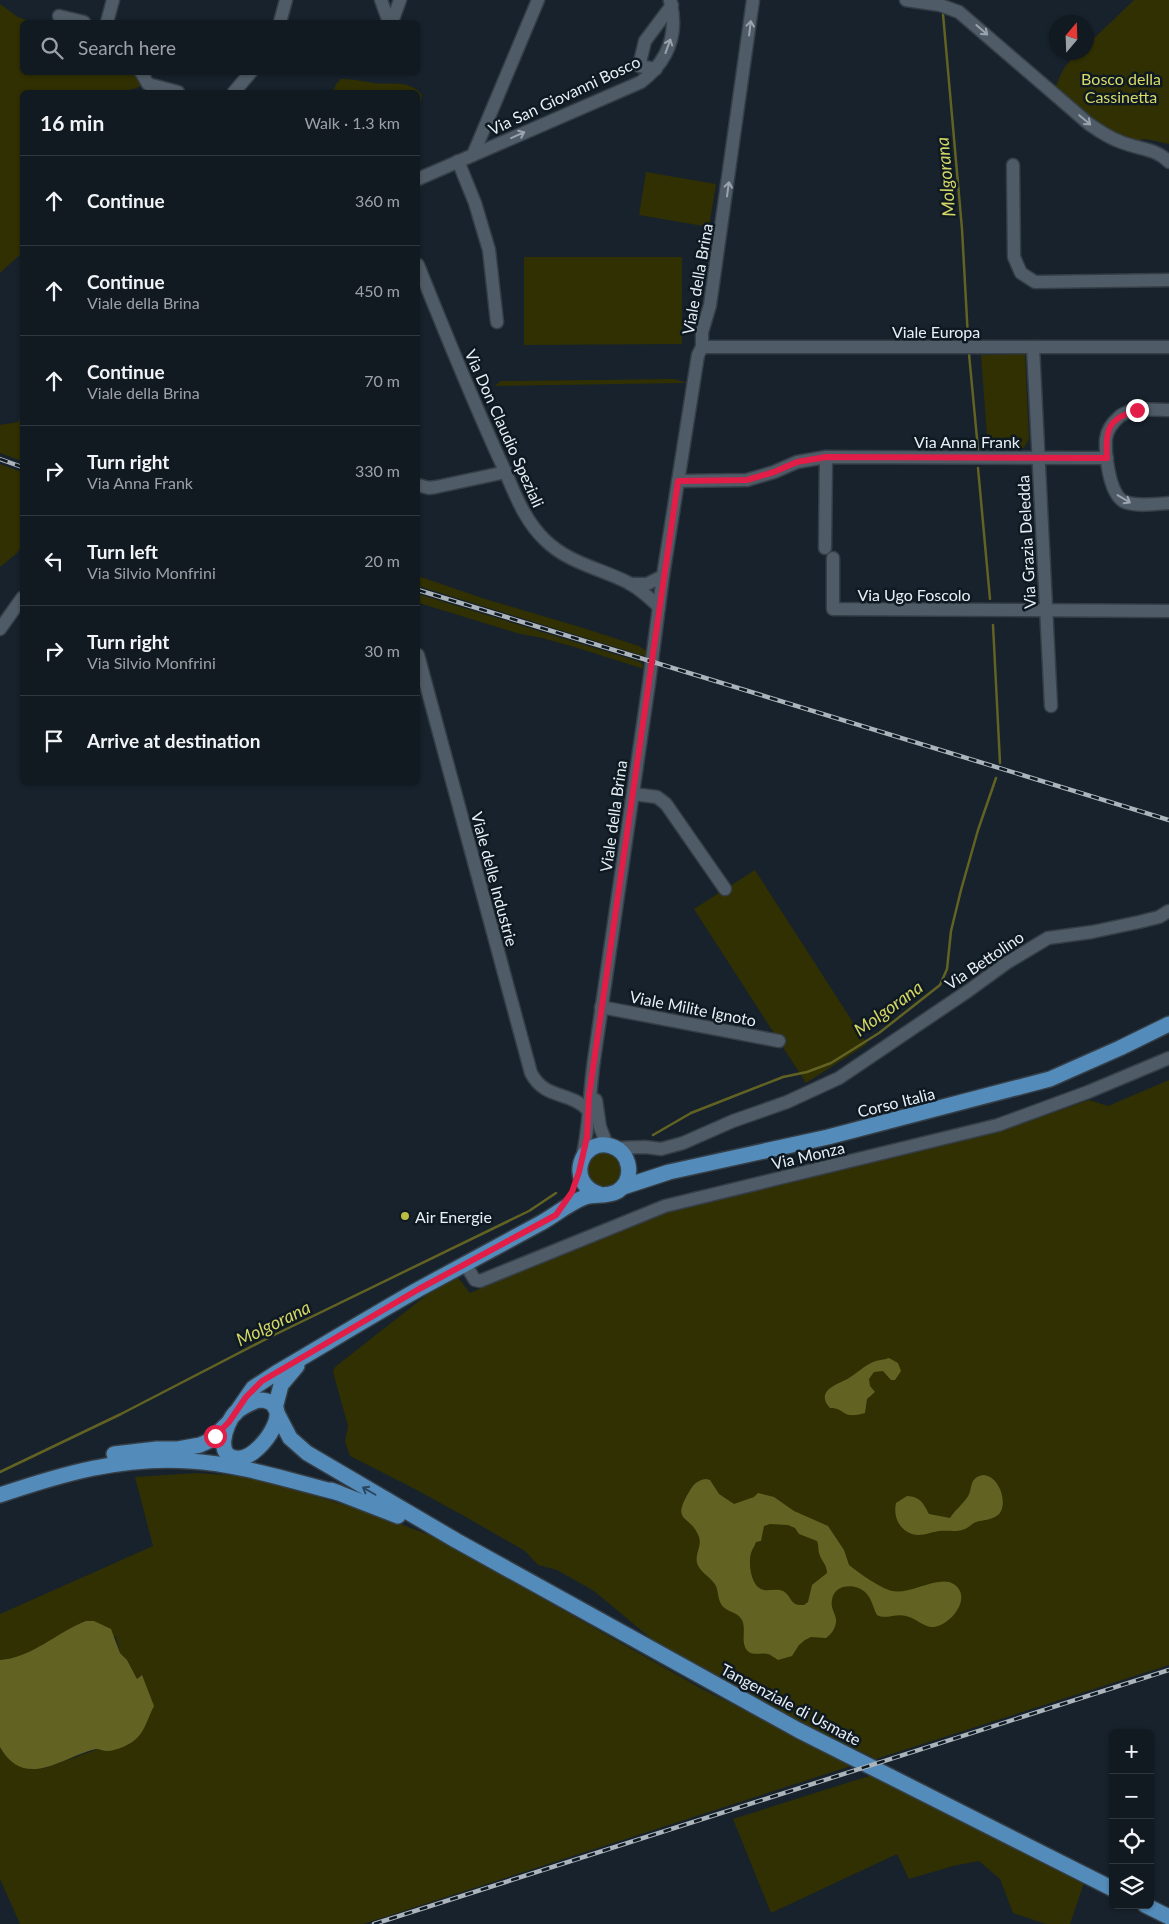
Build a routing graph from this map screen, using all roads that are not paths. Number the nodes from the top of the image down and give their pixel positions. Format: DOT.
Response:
graph roads {
  1 [pos="113,0"];
  2 [pos="381,0"];
  3 [pos="400,0"];
  4 [pos="538,0"];
  5 [pos="753,0"];
  6 [pos="906,0"];
  7 [pos="670,2"];
  8 [pos="58,16"];
  9 [pos="75,20"];
  10 [pos="107,20"];
  11 [pos="389,20"];
  12 [pos="391,20"];
  13 [pos="656,69"];
  14 [pos="143,75"];
  15 [pos="248,75"];
  16 [pos="170,90"];
  17 [pos="236,90"];
  18 [pos="473,154"];
  19 [pos="458,161"];
  20 [pos="1169,162"];
  21 [pos="1013,165"];
  22 [pos="420,178"];
  23 [pos="420,270"];
  24 [pos="1169,280"];
  25 [pos="497,322"];
  26 [pos="1169,334"];
  27 [pos="702,347"];
  28 [pos="1169,347"];
  29 [pos="1033,348"];
  30 [pos="1169,410"];
  31 [pos="826,457"];
  32 [pos="1038,457"];
  33 [pos="1107,458"];
  34 [pos="506,472"];
  35 [pos="678,481"];
  36 [pos="420,486"];
  37 [pos="1169,503"];
  38 [pos="663,576"];
  39 [pos="630,584"];
  40 [pos="20,601"];
  41 [pos="659,607"];
  42 [pos="1169,610"];
  43 [pos="1046,611"];
  44 [pos="0,629"];
  45 [pos="420,662"];
  46 [pos="1050,706"];
  47 [pos="633,794"];
  48 [pos="725,889"];
  49 [pos="1169,911"];
  50 [pos="601,1007"];
  51 [pos="1169,1024"];
  52 [pos="779,1041"];
  53 [pos="1169,1058"];
  54 [pos="594,1060"];
  55 [pos="560,1096"];
  56 [pos="589,1096"];
  57 [pos="593,1112"];
  58 [pos="612,1147"];
  59 [pos="640,1147"];
  60 [pos="581,1165"];
  61 [pos="628,1165"];
  62 [pos="669,1172"];
  63 [pos="623,1186"];
  64 [pos="599,1194"];
  65 [pos="556,1215"];
  66 [pos="465,1264"];
  67 [pos="308,1354"];
  68 [pos="276,1411"];
  69 [pos="232,1418"];
  70 [pos="236,1457"];
  71 [pos="151,1460"];
  72 [pos="49,1478"];
  73 [pos="339,1493"];
  74 [pos="0,1495"];
  75 [pos="457,1541"];
  76 [pos="1109,1887"];
  77 [pos="1153,1909"];
  78 [pos="1169,1917"];
  1 -- 10 [label="street"];
  2 -- 11 [label="street"];
  3 -- 12 [label="street"];
  4 -- 18 [label="street"];
  27 -- 5 [label="street, Viale della Brina, one-way"];
  6 -- 20 [label="street, one-way"];
  13 -- 7 [label="street, Via San Giovanni Bosco, one-way"];
  7 -- 13 [label="street"];
  8 -- 9 [label="street"];
  18 -- 13 [label="street, Via San Giovanni Bosco, one-way"];
  14 -- 16 [label="street"];
  15 -- 17 [label="street"];
  18 -- 19 [label="street, Via San Giovanni Bosco"];
  19 -- 22 [label="street, Via San Giovanni Bosco"];
  19 -- 25 [label="street"];
  21 -- 24 [label="street"];
  23 -- 34 [label="street, Via Don Claudio Speziali"];
  26 -- 28 [label="street"];
  27 -- 29 [label="street, Viale Europa"];
  27 -- 35 [label="street, Viale della Brina"];
  28 -- 29 [label="street, Viale Europa"];
  29 -- 32 [label="street, Via Grazia Deledda"];
  30 -- 33 [label="street"];
  31 -- 32 [label="street, Via Anna Frank"];
  31 -- 35 [label="street, Via Anna Frank"];
  31 -- 43 [label="street, Via Ugo Foscolo"];
  32 -- 33 [label="street, Via Anna Frank"];
  32 -- 43 [label="street, Via Grazia Deledda"];
  33 -- 37 [label="street, one-way"];
  34 -- 36 [label="street"];
  34 -- 39 [label="street, Via Don Claudio Speziali"];
  35 -- 38 [label="street, Viale della Brina"];
  38 -- 39 [label="street"];
  38 -- 41 [label="street, Viale della Brina"];
  39 -- 41 [label="street, Via Don Claudio Speziali"];
  40 -- 44 [label="street"];
  41 -- 47 [label="street, Viale della Brina"];
  42 -- 43 [label="street"];
  43 -- 46 [label="street, Via Grazia Deledda"];
  45 -- 55 [label="street, Viale delle Industrie"];
  47 -- 48 [label="street"];
  47 -- 50 [label="street, Viale della Brina"];
  49 -- 59 [label="street, Via Bettolino"];
  50 -- 52 [label="street, Viale Milite Ignoto"];
  50 -- 54 [label="street, Viale della Brina"];
  51 -- 62 [label="main road, Corso Italia"];
  53 -- 66 [label="street, Via Monza"];
  54 -- 56 [label="street, Viale della Brina"];
  54 -- 57 [label="street, Viale della Brina"];
  55 -- 56 [label="street, Viale delle Industrie"];
  55 -- 57 [label="street, Viale delle Industrie"];
  56 -- 57 [label="street, Viale della Brina"];
  57 -- 58 [label="street, Viale della Brina"];
  57 -- 60 [label="street, Viale della Brina"];
  58 -- 59 [label="street, Via Bettolino"];
  58 -- 60 [label="main road"];
  58 -- 61 [label="main road"];
  59 -- 61 [label="street"];
  60 -- 64 [label="main road"];
  60 -- 65 [label="main road"];
  61 -- 62 [label="main road"];
  61 -- 63 [label="main road"];
  62 -- 63 [label="main road, Corso Italia"];
  63 -- 64 [label="main road"];
  64 -- 65 [label="main road"];
  65 -- 66 [label="main road"];
  66 -- 67 [label="main road"];
  67 -- 68 [label="main road"];
  67 -- 69 [label="main road"];
  68 -- 69 [label="main road"];
  68 -- 70 [label="main road"];
  75 -- 68 [label="main road, one-way"];
  69 -- 70 [label="main road"];
  69 -- 72 [label="main road"];
  70 -- 71 [label="main road"];
  70 -- 73 [label="main road"];
  71 -- 72 [label="main road"];
  71 -- 73 [label="main road"];
  72 -- 74 [label="main road"];
  73 -- 75 [label="main road"];
  75 -- 76 [label="main road, Tangenziale di Usmate"];
  77 -- 78 [label="main road"];
}
